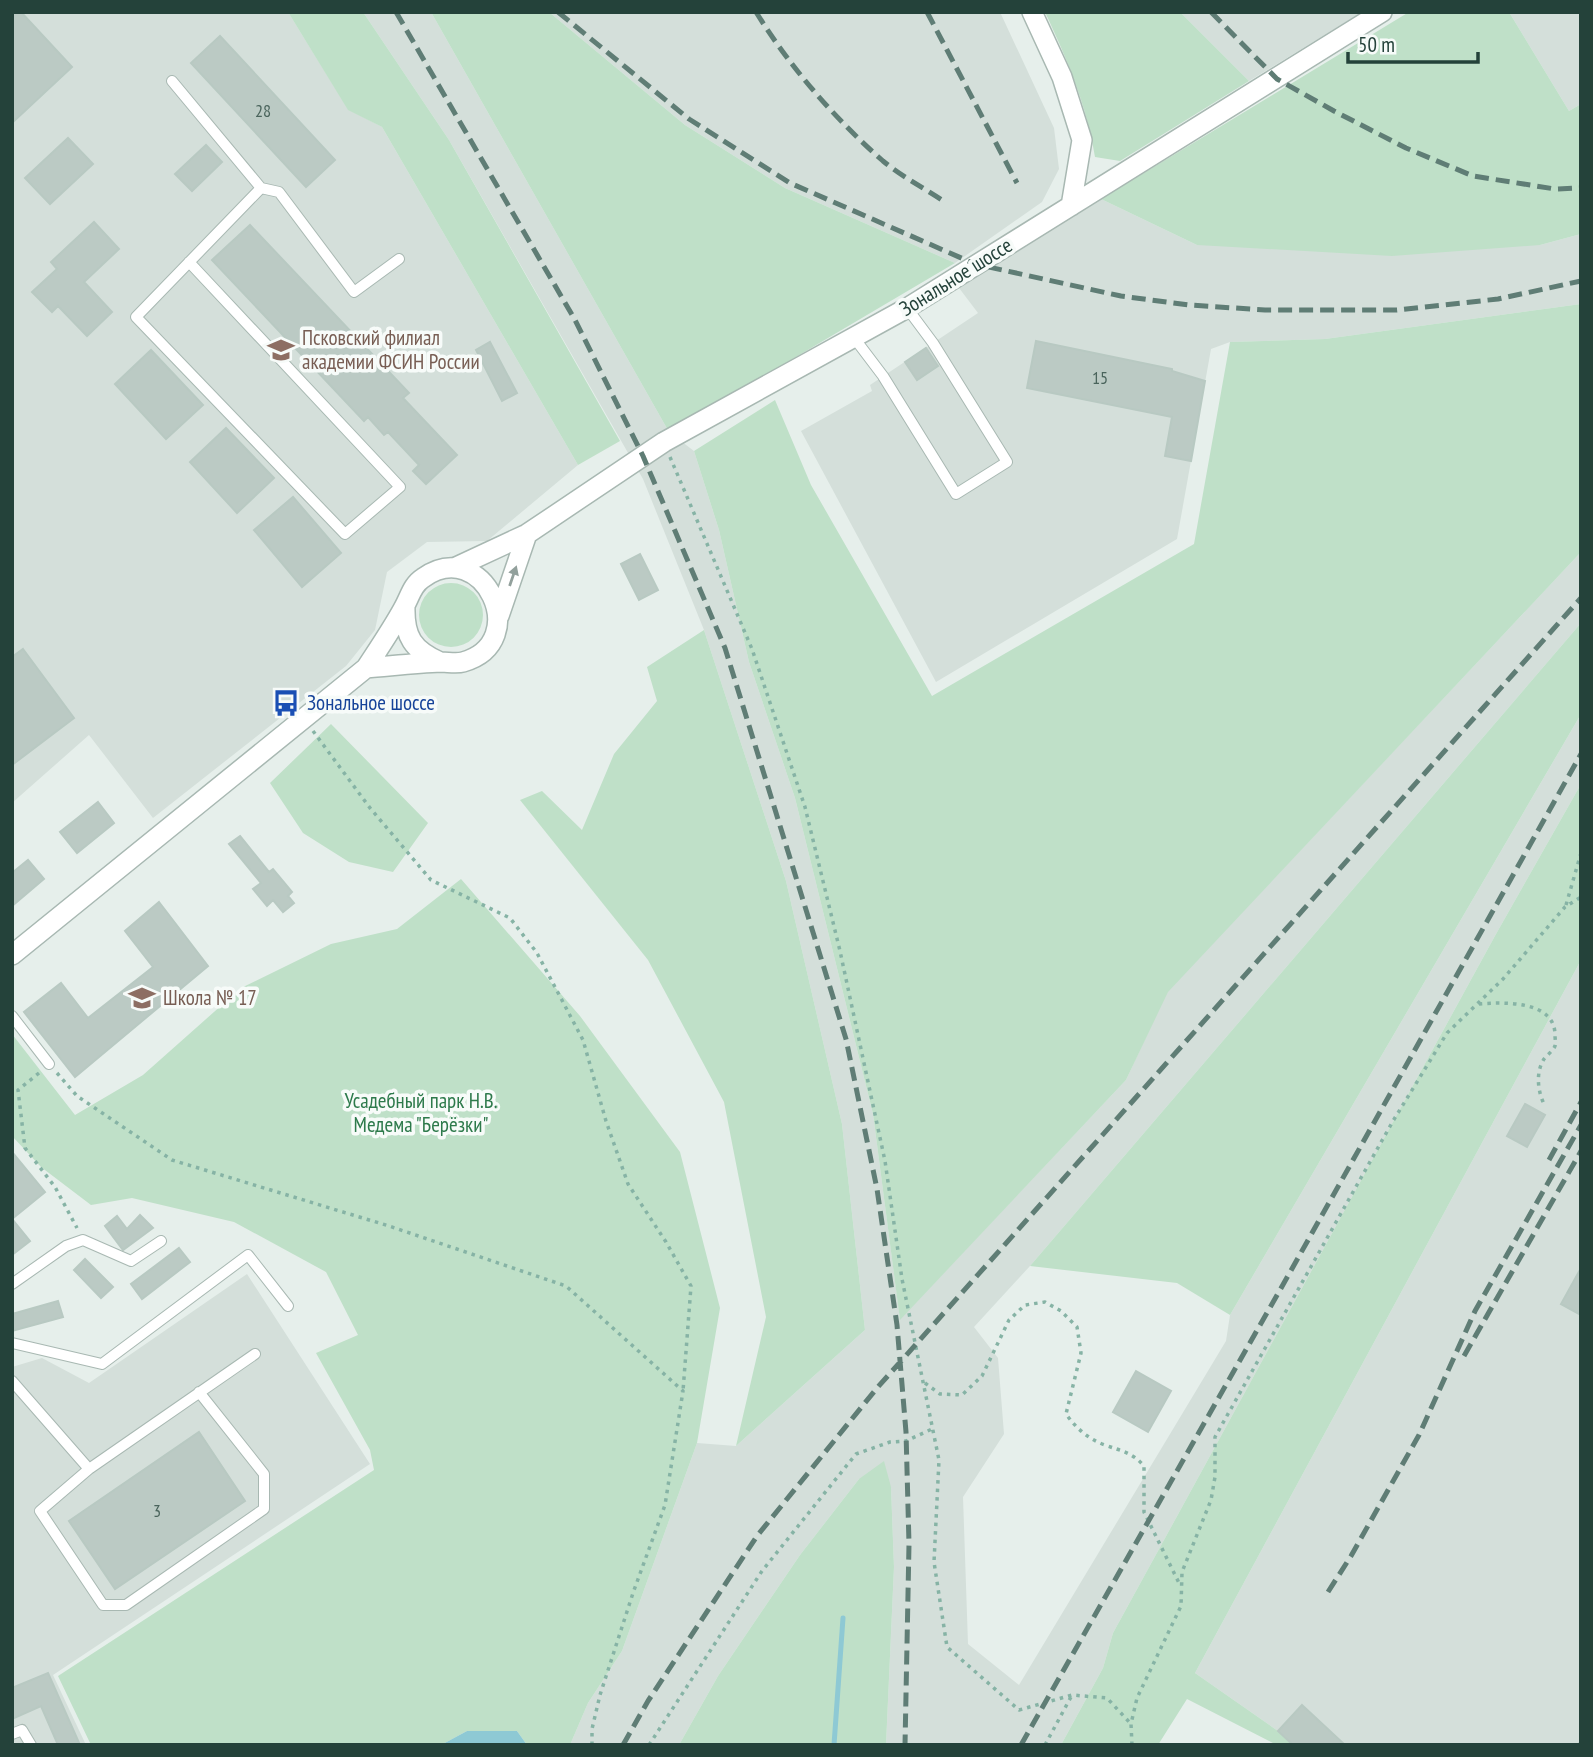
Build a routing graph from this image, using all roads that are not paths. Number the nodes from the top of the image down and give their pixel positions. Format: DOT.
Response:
graph roads {
  1 [pos="1032,12"];
  2 [pos="1382,12"];
  3 [pos="172,81"];
  4 [pos="261,188"];
  5 [pos="1072,206"];
  6 [pos="399,259"];
  7 [pos="189,262"];
  8 [pos="907,308"];
  9 [pos="855,339"];
  10 [pos="527,534"];
  11 [pos="454,568"];
  12 [pos="405,606"];
  13 [pos="499,618"];
  14 [pos="441,662"];
  15 [pos="366,668"];
  16 [pos="12,955"];
  17 [pos="12,1016"];
  18 [pos="49,1064"];
  19 [pos="161,1241"];
  20 [pos="12,1284"];
  21 [pos="288,1306"];
  22 [pos="12,1343"];
  23 [pos="255,1354"];
  24 [pos="12,1381"];
  25 [pos="198,1392"];
  26 [pos="89,1469"];
  27 [pos="12,1734"];
  28 [pos="31,1745"];
  1 -- 5 [label="street"];
  2 -- 5 [label="street, Зональное шоссе"];
  3 -- 4 [label="lane"];
  4 -- 6 [label="lane"];
  4 -- 7 [label="lane"];
  5 -- 8 [label="street, Зональное шоссе"];
  7 -- 7 [label="lane"];
  8 -- 9 [label="street, Зональное шоссе"];
  8 -- 9 [label="lane"];
  9 -- 10 [label="street, Зональное шоссе"];
  10 -- 11 [label="street, Зональное шоссе"];
  13 -- 10 [label="street, one-way"];
  11 -- 12 [label="street, Зональное шоссе"];
  11 -- 13 [label="street"];
  12 -- 14 [label="street"];
  12 -- 15 [label="street, Зональное шоссе"];
  13 -- 14 [label="street"];
  14 -- 15 [label="street"];
  15 -- 16 [label="street, Зональное шоссе"];
  17 -- 18 [label="lane"];
  19 -- 20 [label="lane"];
  21 -- 22 [label="lane"];
  23 -- 25 [label="lane"];
  24 -- 26 [label="lane"];
  25 -- 26 [label="lane"];
  25 -- 26 [label="lane"];
  27 -- 28 [label="lane"];
}
